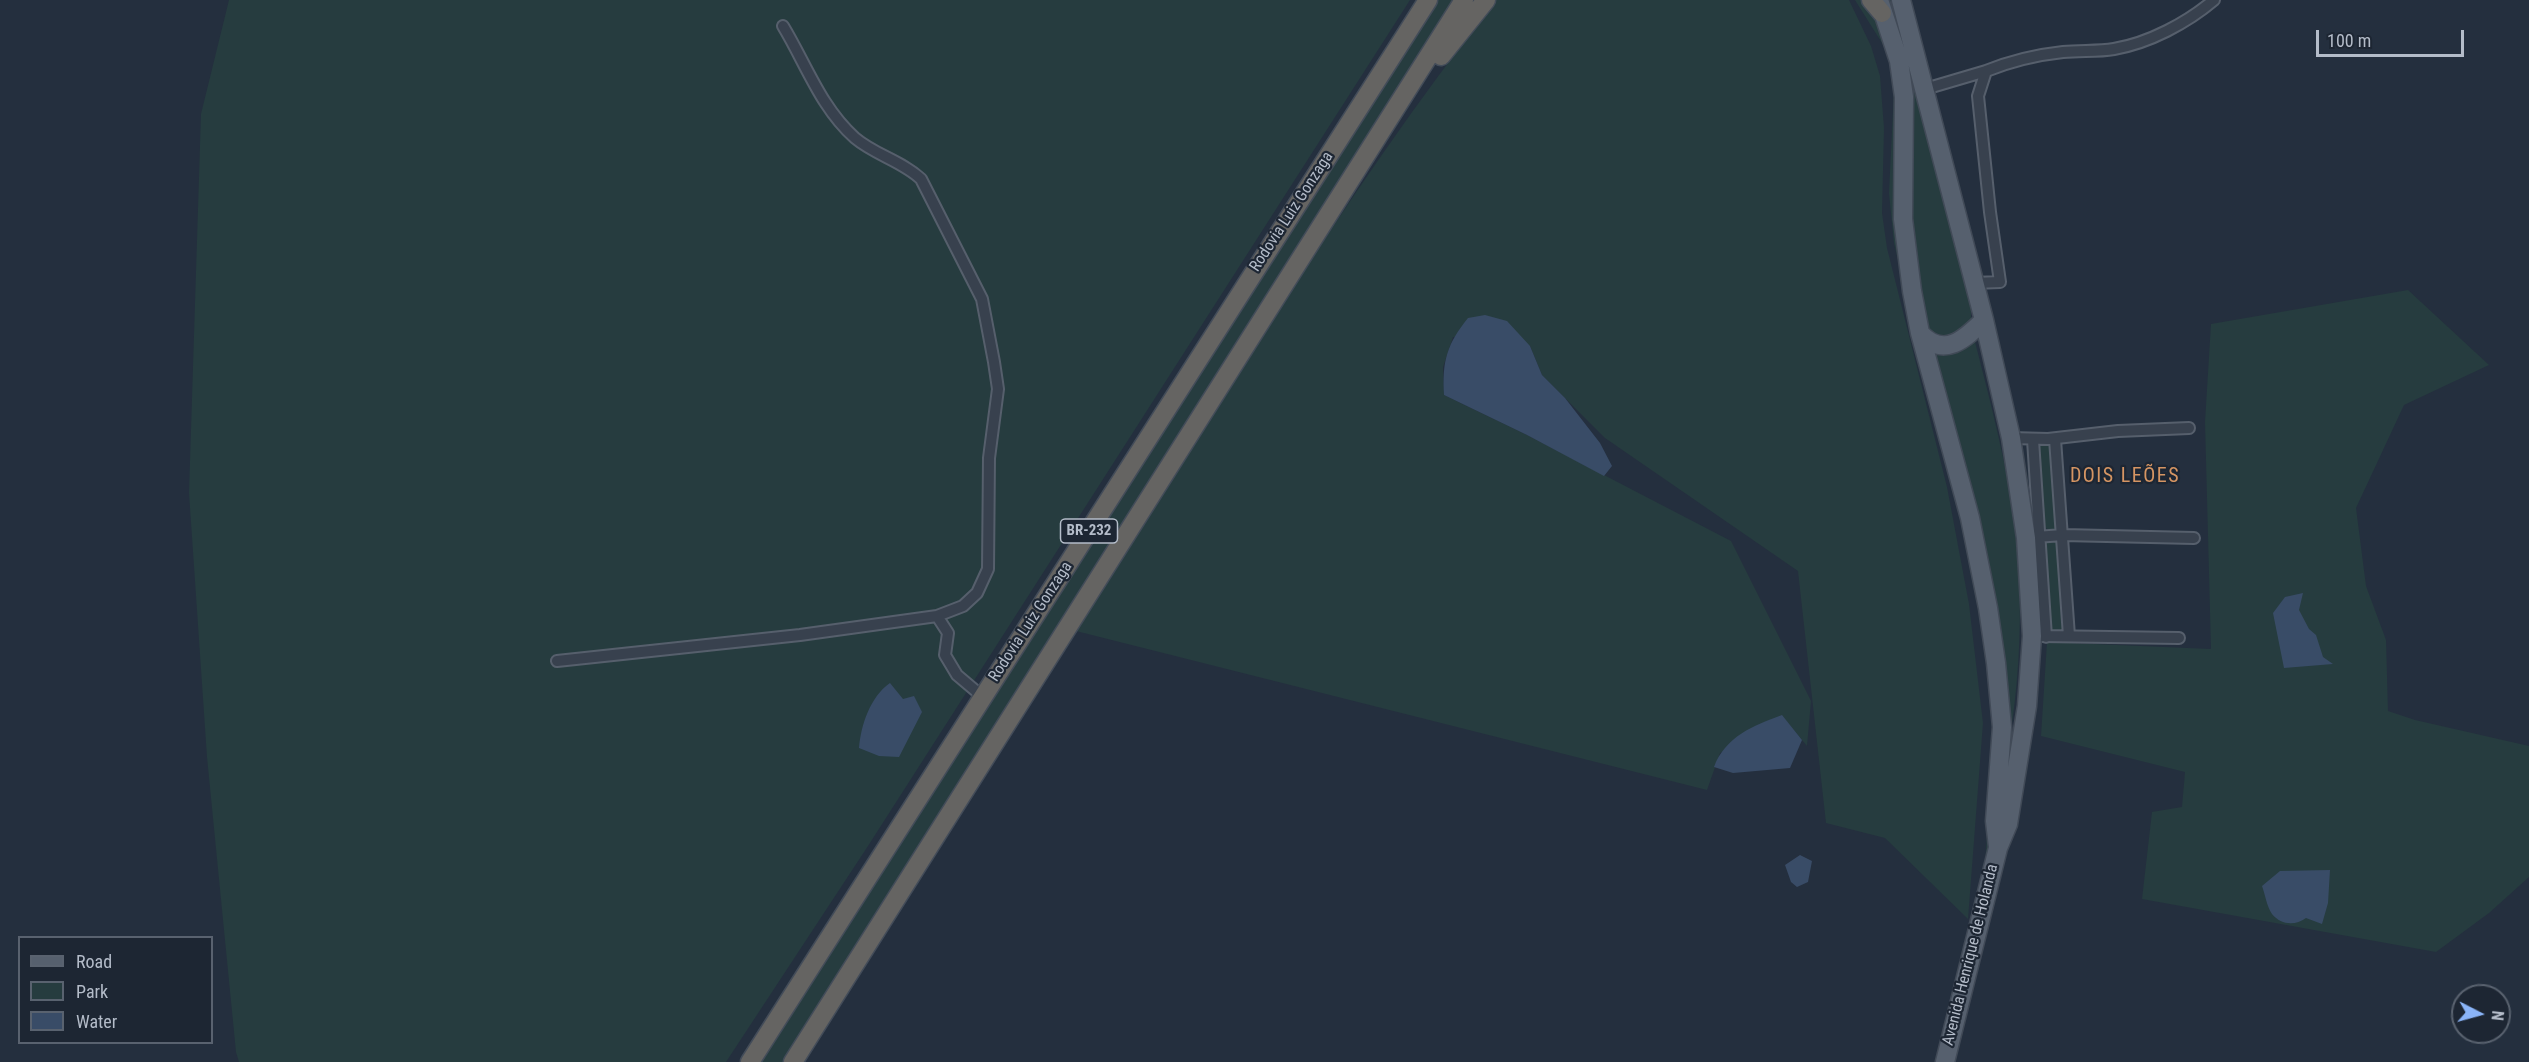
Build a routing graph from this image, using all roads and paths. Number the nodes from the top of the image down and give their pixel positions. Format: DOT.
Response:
graph roads {
  1 [pos="1428,0"];
  2 [pos="1464,0"];
  3 [pos="1486,0"];
  4 [pos="1901,0"];
  5 [pos="2214,0"];
  6 [pos="1877,4"];
  7 [pos="783,26"];
  8 [pos="1986,71"];
  9 [pos="1925,89"];
  10 [pos="1394,113"];
  11 [pos="1974,283"];
  12 [pos="1984,320"];
  13 [pos="1920,333"];
  14 [pos="2189,428"];
  15 [pos="2011,438"];
  16 [pos="2055,439"];
  17 [pos="2033,440"];
  18 [pos="2062,535"];
  19 [pos="2033,537"];
  20 [pos="2194,538"];
  21 [pos="937,616"];
  22 [pos="2039,636"];
  23 [pos="2069,636"];
  24 [pos="2179,638"];
  25 [pos="557,661"];
  26 [pos="983,697"];
  27 [pos="1998,848"];
  28 [pos="750,1062"];
  29 [pos="793,1062"];
  30 [pos="1945,1062"];
  1 -- 26 [label="highway, Rodovia Luiz Gonzaga / BR-232"];
  2 -- 10 [label="highway, Rodovia Luiz Gonzaga / BR-232"];
  3 -- 10 [label="highway"];
  4 -- 9 [label="main road"];
  5 -- 8 [label="street"];
  6 -- 13 [label="main road"];
  7 -- 21 [label="street"];
  8 -- 9 [label="street"];
  8 -- 11 [label="street"];
  9 -- 11 [label="main road"];
  10 -- 29 [label="highway, Rodovia Luiz Gonzaga / BR-232"];
  11 -- 12 [label="main road"];
  12 -- 13 [label="main road"];
  12 -- 15 [label="main road"];
  13 -- 27 [label="main road"];
  14 -- 16 [label="street"];
  15 -- 17 [label="street"];
  15 -- 19 [label="main road"];
  16 -- 17 [label="street"];
  16 -- 18 [label="street"];
  17 -- 19 [label="street"];
  18 -- 19 [label="street"];
  18 -- 20 [label="street"];
  18 -- 23 [label="street"];
  19 -- 22 [label="main road"];
  21 -- 25 [label="street"];
  21 -- 26 [label="street"];
  22 -- 23 [label="street"];
  22 -- 27 [label="main road"];
  23 -- 24 [label="street"];
  26 -- 28 [label="highway, Rodovia Luiz Gonzaga / BR-232"];
  27 -- 30 [label="main road, Avenida Henrique de Holanda"];
}
